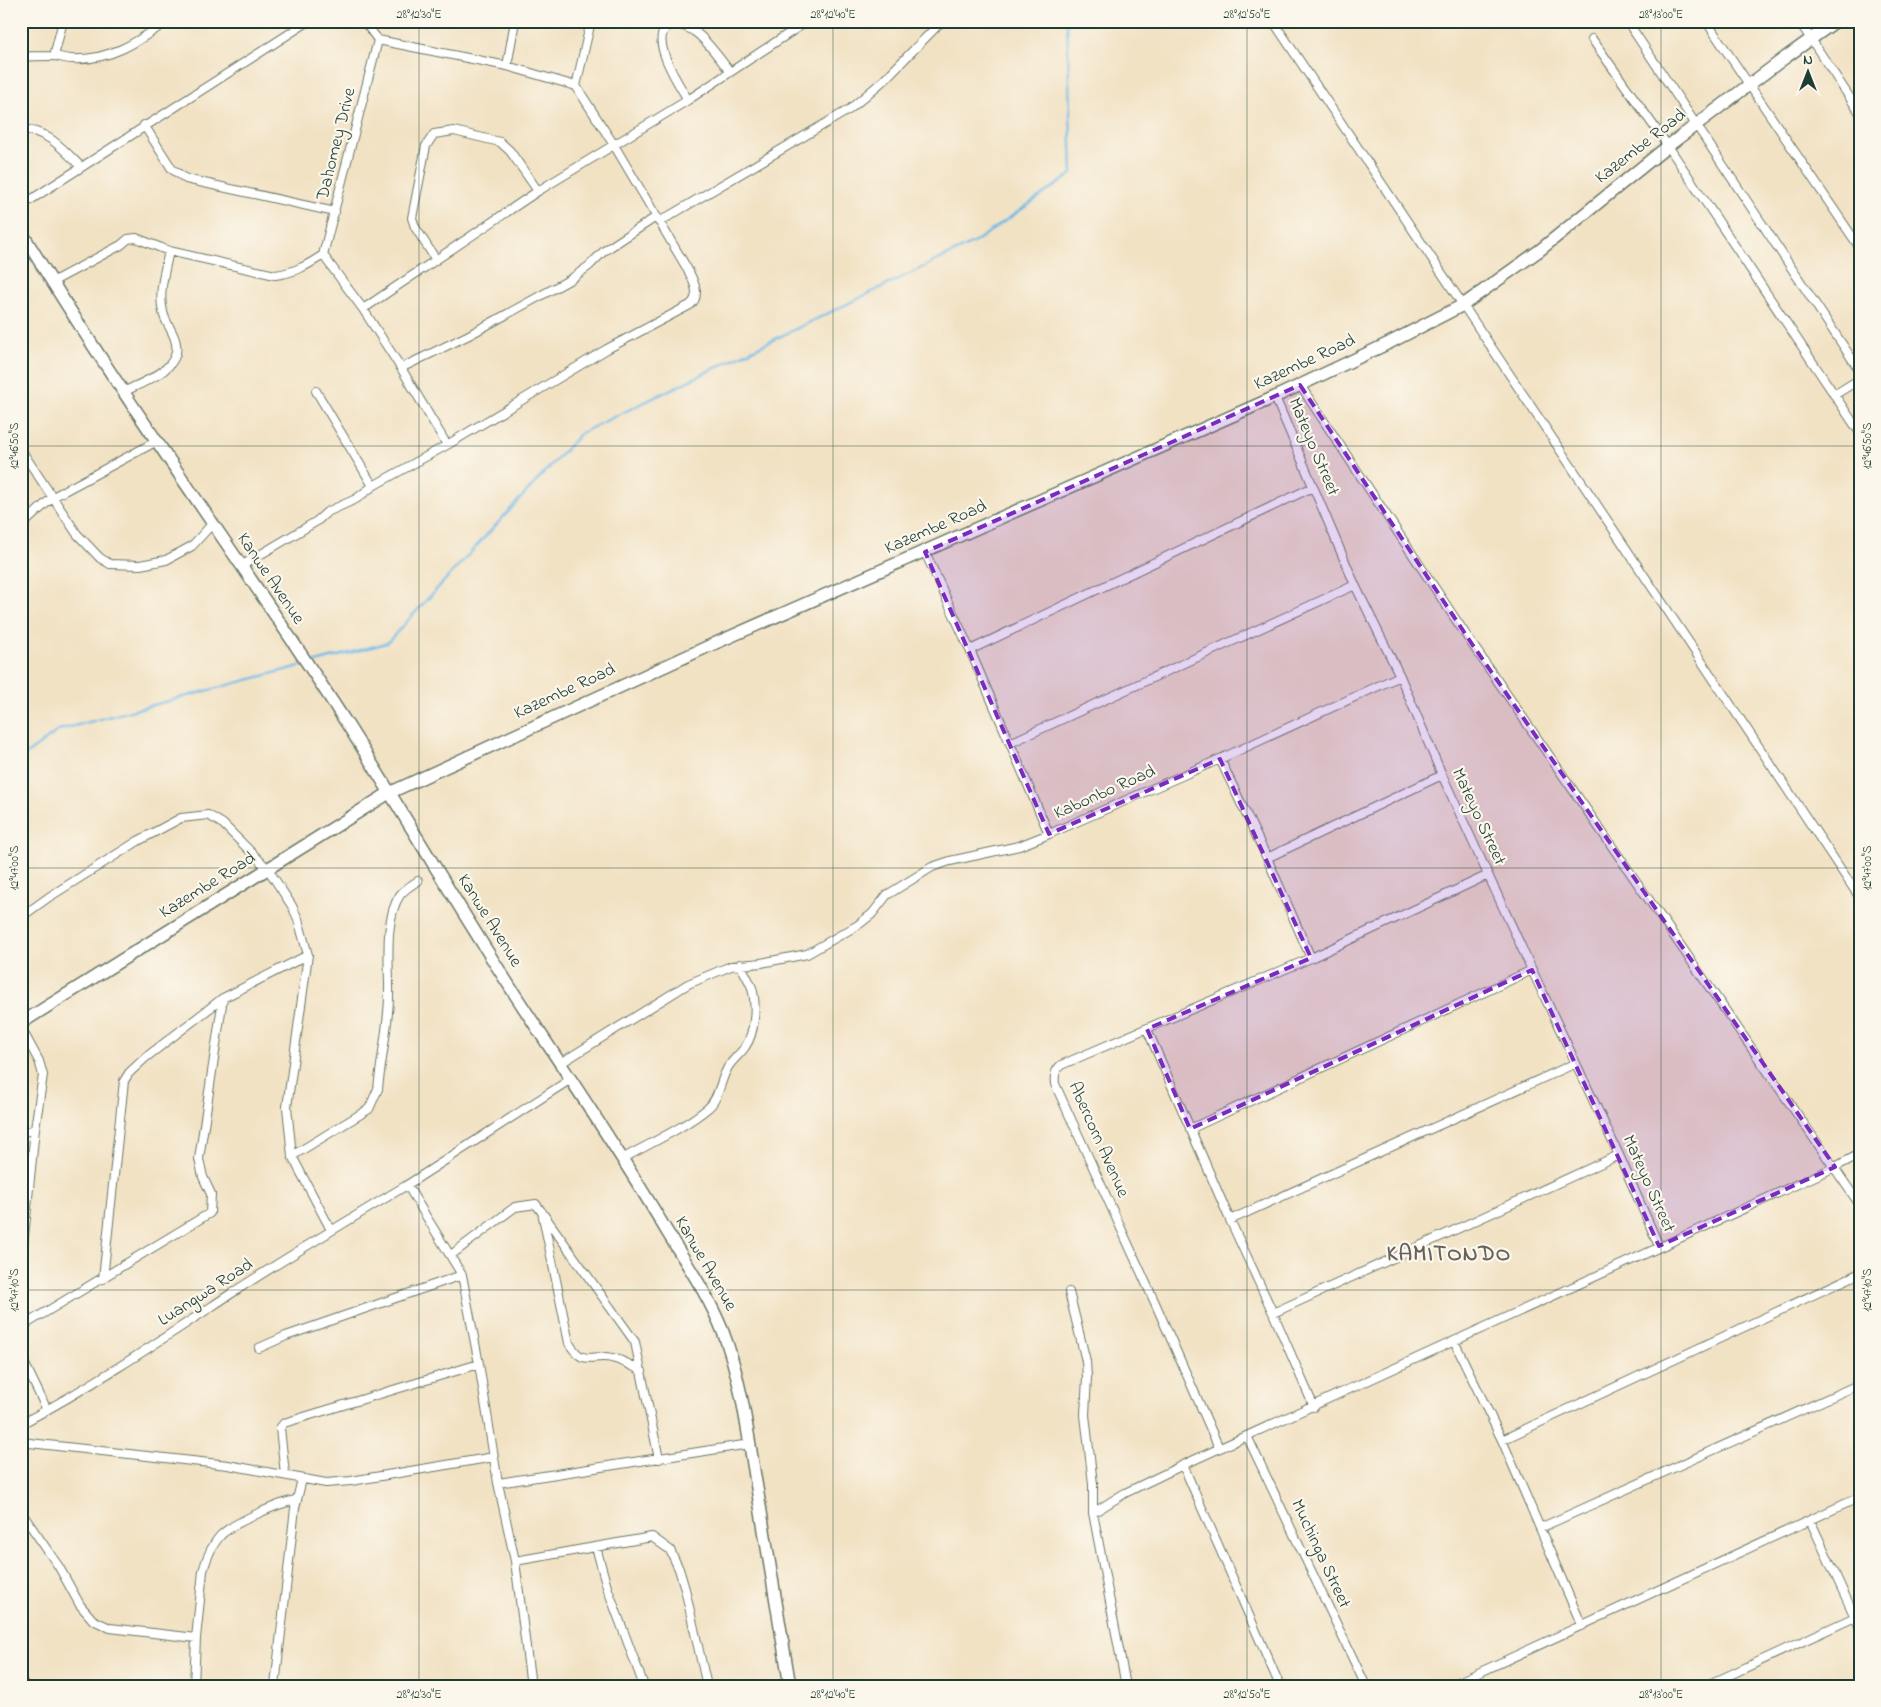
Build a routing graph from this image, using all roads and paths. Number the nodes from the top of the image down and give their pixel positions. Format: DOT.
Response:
graph roads {
  1 [pos="63,21"];
  2 [pos="167,21"];
  3 [pos="310,21"];
  4 [pos="364,21"];
  5 [pos="515,21"];
  6 [pos="591,21"];
  7 [pos="811,21"];
  8 [pos="942,21"];
  9 [pos="1273,21"];
  10 [pos="1627,21"];
  11 [pos="1706,21"];
  12 [pos="1799,21"];
  13 [pos="1836,21"];
  14 [pos="798,24"];
  15 [pos="1592,38"];
  16 [pos="1811,38"];
  17 [pos="378,40"];
  18 [pos="21,56"];
  19 [pos="54,56"];
  20 [pos="507,66"];
  21 [pos="730,72"];
  22 [pos="1748,85"];
  23 [pos="576,86"];
  24 [pos="688,100"];
  25 [pos="1860,112"];
  26 [pos="1697,124"];
  27 [pos="144,125"];
  28 [pos="21,129"];
  29 [pos="614,146"];
  30 [pos="1668,146"];
  31 [pos="81,167"];
  32 [pos="538,191"];
  33 [pos="21,206"];
  34 [pos="335,212"];
  35 [pos="658,220"];
  36 [pos="21,231"];
  37 [pos="1860,248"];
  38 [pos="169,251"];
  39 [pos="324,255"];
  40 [pos="436,260"];
  41 [pos="52,282"];
  42 [pos="1463,305"];
  43 [pos="362,309"];
  44 [pos="402,368"];
  45 [pos="1860,371"];
  46 [pos="1860,379"];
  47 [pos="1300,385"];
  48 [pos="316,391"];
  49 [pos="123,392"];
  50 [pos="1834,395"];
  51 [pos="1274,397"];
  52 [pos="1860,433"];
  53 [pos="157,441"];
  54 [pos="447,445"];
  55 [pos="21,450"];
  56 [pos="373,486"];
  57 [pos="1313,487"];
  58 [pos="53,497"];
  59 [pos="212,524"];
  60 [pos="21,526"];
  61 [pos="924,552"];
  62 [pos="241,566"];
  63 [pos="1355,585"];
  64 [pos="970,650"];
  65 [pos="1400,676"];
  66 [pos="1010,743"];
  67 [pos="1220,759"];
  68 [pos="1442,775"];
  69 [pos="389,793"];
  70 [pos="1050,834"];
  71 [pos="1267,858"];
  72 [pos="268,869"];
  73 [pos="1488,875"];
  74 [pos="418,881"];
  75 [pos="1860,898"];
  76 [pos="21,917"];
  77 [pos="308,955"];
  78 [pos="1311,958"];
  79 [pos="740,964"];
  80 [pos="1532,970"];
  81 [pos="224,998"];
  82 [pos="21,1024"];
  83 [pos="21,1028"];
  84 [pos="1147,1029"];
  85 [pos="1576,1062"];
  86 [pos="561,1064"];
  87 [pos="571,1079"];
  88 [pos="35,1129"];
  89 [pos="1190,1129"];
  90 [pos="21,1133"];
  91 [pos="1860,1154"];
  92 [pos="1619,1155"];
  93 [pos="292,1156"];
  94 [pos="622,1159"];
  95 [pos="1835,1167"];
  96 [pos="407,1185"];
  97 [pos="1860,1205"];
  98 [pos="542,1209"];
  99 [pos="1230,1220"];
  100 [pos="331,1230"];
  101 [pos="1659,1246"];
  102 [pos="450,1255"];
  103 [pos="21,1266"];
  104 [pos="1860,1273"];
  105 [pos="462,1276"];
  106 [pos="103,1278"];
  107 [pos="1069,1292"];
  108 [pos="1273,1313"];
  109 [pos="21,1327"];
  110 [pos="1454,1341"];
  111 [pos="258,1348"];
  112 [pos="21,1356"];
  113 [pos="479,1364"];
  114 [pos="642,1370"];
  115 [pos="1860,1384"];
  116 [pos="1314,1407"];
  117 [pos="47,1410"];
  118 [pos="21,1424"];
  119 [pos="1247,1436"];
  120 [pos="1502,1440"];
  121 [pos="21,1442"];
  122 [pos="750,1444"];
  123 [pos="1219,1448"];
  124 [pos="494,1457"];
  125 [pos="659,1459"];
  126 [pos="1183,1466"];
  127 [pos="285,1474"];
  128 [pos="302,1479"];
  129 [pos="498,1483"];
  130 [pos="1860,1497"];
  131 [pos="297,1500"];
  132 [pos="21,1512"];
  133 [pos="1093,1513"];
  134 [pos="1810,1520"];
  135 [pos="1540,1528"];
  136 [pos="596,1547"];
  137 [pos="515,1560"];
  138 [pos="1855,1617"];
  139 [pos="1582,1626"];
  140 [pos="1860,1628"];
  141 [pos="196,1638"];
  142 [pos="1470,1677"];
  143 [pos="21,1679"];
  144 [pos="25,1686"];
  145 [pos="194,1686"];
  146 [pos="275,1686"];
  147 [pos="532,1686"];
  148 [pos="644,1686"];
  149 [pos="707,1686"];
  150 [pos="790,1686"];
  151 [pos="1126,1686"];
  152 [pos="1280,1686"];
  153 [pos="1366,1686"];
  154 [pos="1450,1686"];
  155 [pos="1474,1686"];
  156 [pos="1706,1686"];
  1 -- 19 [label="street"];
  2 -- 19 [label="street"];
  3 -- 27 [label="street"];
  4 -- 17 [label="street"];
  5 -- 20 [label="street"];
  6 -- 23 [label="street"];
  7 -- 14 [label="street"];
  8 -- 35 [label="street"];
  9 -- 42 [label="street"];
  10 -- 26 [label="street"];
  11 -- 22 [label="street"];
  12 -- 16 [label="street"];
  13 -- 16 [label="main road, Kazembe Road"];
  14 -- 21 [label="street"];
  15 -- 30 [label="street"];
  16 -- 22 [label="main road, Kazembe Road"];
  16 -- 25 [label="street"];
  17 -- 20 [label="street"];
  17 -- 34 [label="street, Dahomey Drive"];
  18 -- 19 [label="street"];
  20 -- 23 [label="street"];
  21 -- 24 [label="street"];
  21 -- 24 [label="street"];
  22 -- 26 [label="main road, Kazembe Road"];
  22 -- 37 [label="street"];
  23 -- 29 [label="street"];
  24 -- 29 [label="street"];
  26 -- 30 [label="main road, Kazembe Road"];
  26 -- 45 [label="street"];
  27 -- 31 [label="street"];
  27 -- 34 [label="street"];
  28 -- 31 [label="street"];
  29 -- 32 [label="street"];
  29 -- 35 [label="street"];
  30 -- 42 [label="main road, Kazembe Road"];
  30 -- 50 [label="street"];
  31 -- 33 [label="street"];
  32 -- 40 [label="street"];
  32 -- 40 [label="street"];
  34 -- 39 [label="street, Dahomey Drive"];
  35 -- 44 [label="street"];
  35 -- 54 [label="street"];
  36 -- 41 [label="main road, Kanwe Avenue"];
  38 -- 39 [label="street"];
  38 -- 41 [label="street"];
  38 -- 49 [label="street"];
  39 -- 43 [label="street"];
  40 -- 43 [label="street"];
  41 -- 49 [label="main road, Kanwe Avenue"];
  42 -- 47 [label="main road, Kazembe Road"];
  42 -- 75 [label="street"];
  43 -- 44 [label="street"];
  44 -- 54 [label="street"];
  46 -- 50 [label="street"];
  47 -- 51 [label="main road, Kazembe Road"];
  47 -- 95 [label="street"];
  48 -- 56 [label="street"];
  49 -- 53 [label="main road, Kanwe Avenue"];
  50 -- 52 [label="street"];
  51 -- 57 [label="street, Mateyo Street"];
  51 -- 61 [label="main road, Kazembe Road"];
  53 -- 58 [label="street"];
  53 -- 59 [label="main road, Kanwe Avenue"];
  54 -- 56 [label="street"];
  55 -- 58 [label="street"];
  56 -- 62 [label="street"];
  57 -- 63 [label="street, Mateyo Street"];
  57 -- 64 [label="street"];
  58 -- 59 [label="street"];
  58 -- 60 [label="street"];
  59 -- 62 [label="main road, Kanwe Avenue"];
  61 -- 64 [label="street, Kabonbo Road"];
  61 -- 69 [label="main road, Kazembe Road"];
  62 -- 69 [label="main road, Kanwe Avenue"];
  63 -- 65 [label="street, Mateyo Street"];
  63 -- 66 [label="street"];
  64 -- 66 [label="street, Kabonbo Road"];
  65 -- 67 [label="street, Kabonbo Road"];
  65 -- 68 [label="street, Mateyo Street"];
  66 -- 70 [label="street, Kabonbo Road"];
  67 -- 70 [label="street, Kabonbo Road"];
  67 -- 71 [label="street"];
  68 -- 71 [label="street"];
  68 -- 73 [label="street, Mateyo Street"];
  69 -- 72 [label="main road, Kazembe Road"];
  69 -- 86 [label="main road, Kanwe Avenue"];
  70 -- 79 [label="street"];
  71 -- 78 [label="street"];
  72 -- 76 [label="street"];
  72 -- 77 [label="street"];
  72 -- 82 [label="main road, Kazembe Road"];
  73 -- 78 [label="street, Abercorn Avenue"];
  73 -- 80 [label="street, Mateyo Street"];
  74 -- 93 [label="street"];
  77 -- 81 [label="street"];
  77 -- 93 [label="street"];
  78 -- 84 [label="street, Abercorn Avenue"];
  79 -- 86 [label="street"];
  79 -- 94 [label="street"];
  80 -- 85 [label="street, Mateyo Street"];
  80 -- 89 [label="street"];
  81 -- 106 [label="street"];
  81 -- 106 [label="street"];
  83 -- 88 [label="street"];
  84 -- 89 [label="street"];
  84 -- 123 [label="street, Abercorn Avenue"];
  85 -- 92 [label="street, Mateyo Street"];
  85 -- 99 [label="street"];
  86 -- 87 [label="main road, Kanwe Avenue"];
  87 -- 94 [label="main road, Kanwe Avenue"];
  87 -- 96 [label="street, Luangwa Road"];
  88 -- 90 [label="street"];
  88 -- 103 [label="street"];
  89 -- 99 [label="street"];
  91 -- 95 [label="street"];
  92 -- 101 [label="street, Mateyo Street"];
  92 -- 108 [label="street"];
  93 -- 100 [label="street"];
  94 -- 122 [label="main road, Kanwe Avenue"];
  95 -- 97 [label="street"];
  95 -- 101 [label="street"];
  96 -- 100 [label="street, Luangwa Road"];
  96 -- 102 [label="street"];
  98 -- 102 [label="street"];
  98 -- 114 [label="street"];
  98 -- 114 [label="street"];
  99 -- 108 [label="street"];
  100 -- 117 [label="street, Luangwa Road"];
  101 -- 110 [label="street"];
  102 -- 105 [label="street"];
  104 -- 120 [label="street"];
  105 -- 111 [label="street"];
  105 -- 113 [label="street"];
  106 -- 109 [label="street"];
  107 -- 133 [label="street"];
  108 -- 116 [label="street"];
  110 -- 116 [label="street"];
  110 -- 120 [label="street"];
  112 -- 117 [label="street"];
  113 -- 124 [label="street"];
  113 -- 127 [label="street"];
  114 -- 125 [label="street"];
  115 -- 135 [label="street"];
  116 -- 119 [label="street"];
  117 -- 118 [label="street, Luangwa Road"];
  119 -- 123 [label="street"];
  119 -- 153 [label="street, Muchinga Street"];
  120 -- 135 [label="street"];
  121 -- 127 [label="street"];
  122 -- 125 [label="street"];
  122 -- 150 [label="main road, Kanwe Avenue"];
  123 -- 126 [label="street"];
  124 -- 128 [label="street"];
  124 -- 129 [label="street"];
  125 -- 129 [label="street"];
  126 -- 133 [label="street"];
  126 -- 152 [label="street"];
  127 -- 128 [label="street"];
  128 -- 131 [label="street"];
  129 -- 137 [label="street"];
  130 -- 134 [label="street"];
  131 -- 141 [label="street"];
  131 -- 146 [label="street"];
  132 -- 141 [label="street"];
  133 -- 151 [label="street"];
  134 -- 138 [label="street"];
  134 -- 139 [label="street"];
  135 -- 139 [label="street"];
  136 -- 137 [label="street"];
  136 -- 148 [label="street"];
  136 -- 149 [label="street"];
  137 -- 147 [label="street"];
  138 -- 140 [label="street"];
  138 -- 156 [label="street"];
  139 -- 142 [label="street"];
  141 -- 145 [label="street"];
  142 -- 154 [label="street"];
  142 -- 155 [label="street"];
  143 -- 144 [label="street"];
}
